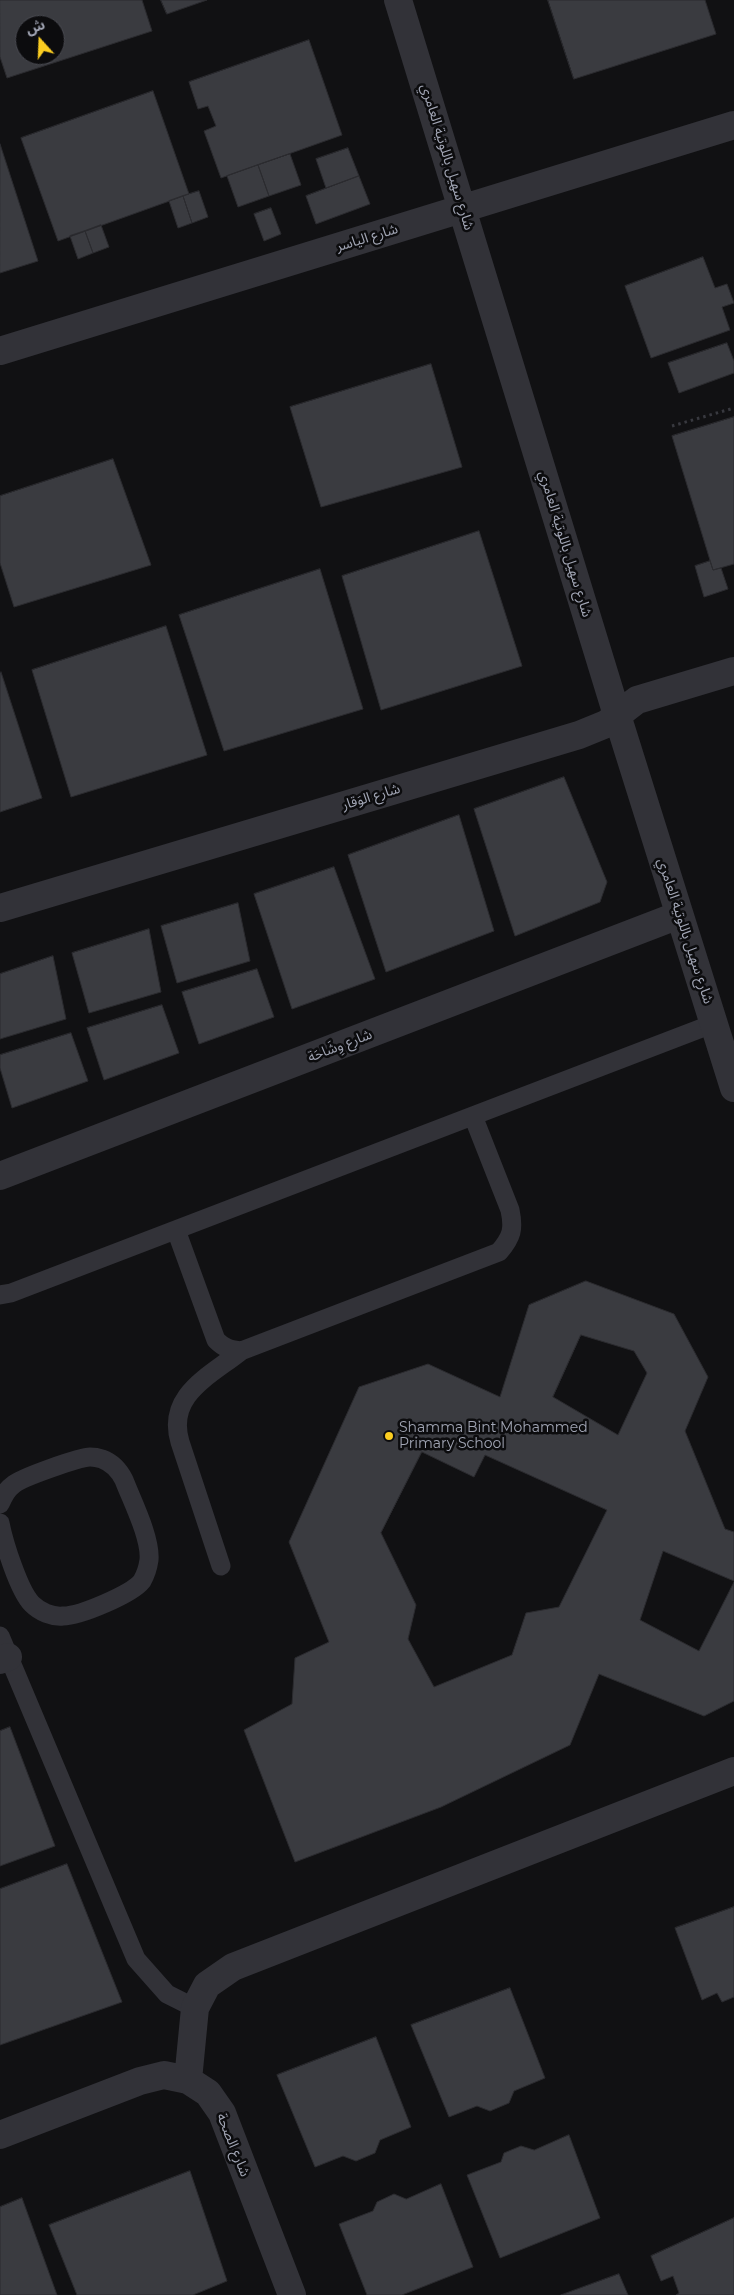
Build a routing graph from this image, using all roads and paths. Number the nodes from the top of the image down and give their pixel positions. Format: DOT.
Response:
graph roads {
  1 [pos="398,0"];
  2 [pos="734,125"];
  3 [pos="463,209"];
  4 [pos="0,351"];
  5 [pos="734,408"];
  6 [pos="672,426"];
  7 [pos="734,671"];
  8 [pos="616,715"];
  9 [pos="0,908"];
  10 [pos="679,915"];
  11 [pos="715,1023"];
  12 [pos="734,1088"];
  13 [pos="473,1116"];
  14 [pos="0,1176"];
  15 [pos="176,1230"];
  16 [pos="0,1295"];
  17 [pos="241,1351"];
  18 [pos="0,1504"];
  19 [pos="0,1526"];
  20 [pos="221,1566"];
  21 [pos="3,1651"];
  22 [pos="734,1771"];
  23 [pos="195,2008"];
  24 [pos="188,2080"];
  25 [pos="0,2135"];
  26 [pos="292,2295"];
  1 -- 3 [label="street, شارع سهيل باللوتية العامري"];
  2 -- 3 [label="street, شارع الياسر"];
  3 -- 4 [label="street, شارع الياسر"];
  3 -- 8 [label="street, شارع سهيل باللوتية العامري"];
  5 -- 6 [label="path"];
  7 -- 8 [label="street, شارع الوَقار"];
  8 -- 9 [label="street, شارع الوَقار"];
  8 -- 10 [label="street, شارع سهيل باللوتية العامري"];
  10 -- 11 [label="street, شارع سهيل باللوتية العامري"];
  10 -- 14 [label="street, شارع وِشَاحَة"];
  11 -- 12 [label="street, شارع سهيل باللوتية العامري"];
  11 -- 13 [label="lane"];
  13 -- 15 [label="lane"];
  13 -- 17 [label="lane"];
  15 -- 16 [label="lane"];
  15 -- 17 [label="lane"];
  17 -- 20 [label="lane"];
  18 -- 19 [label="lane"];
  21 -- 23 [label="lane"];
  22 -- 23 [label="street"];
  23 -- 24 [label="street"];
  24 -- 25 [label="street, شارع الصحة"];
  24 -- 26 [label="street, شارع الصحة"];
}
